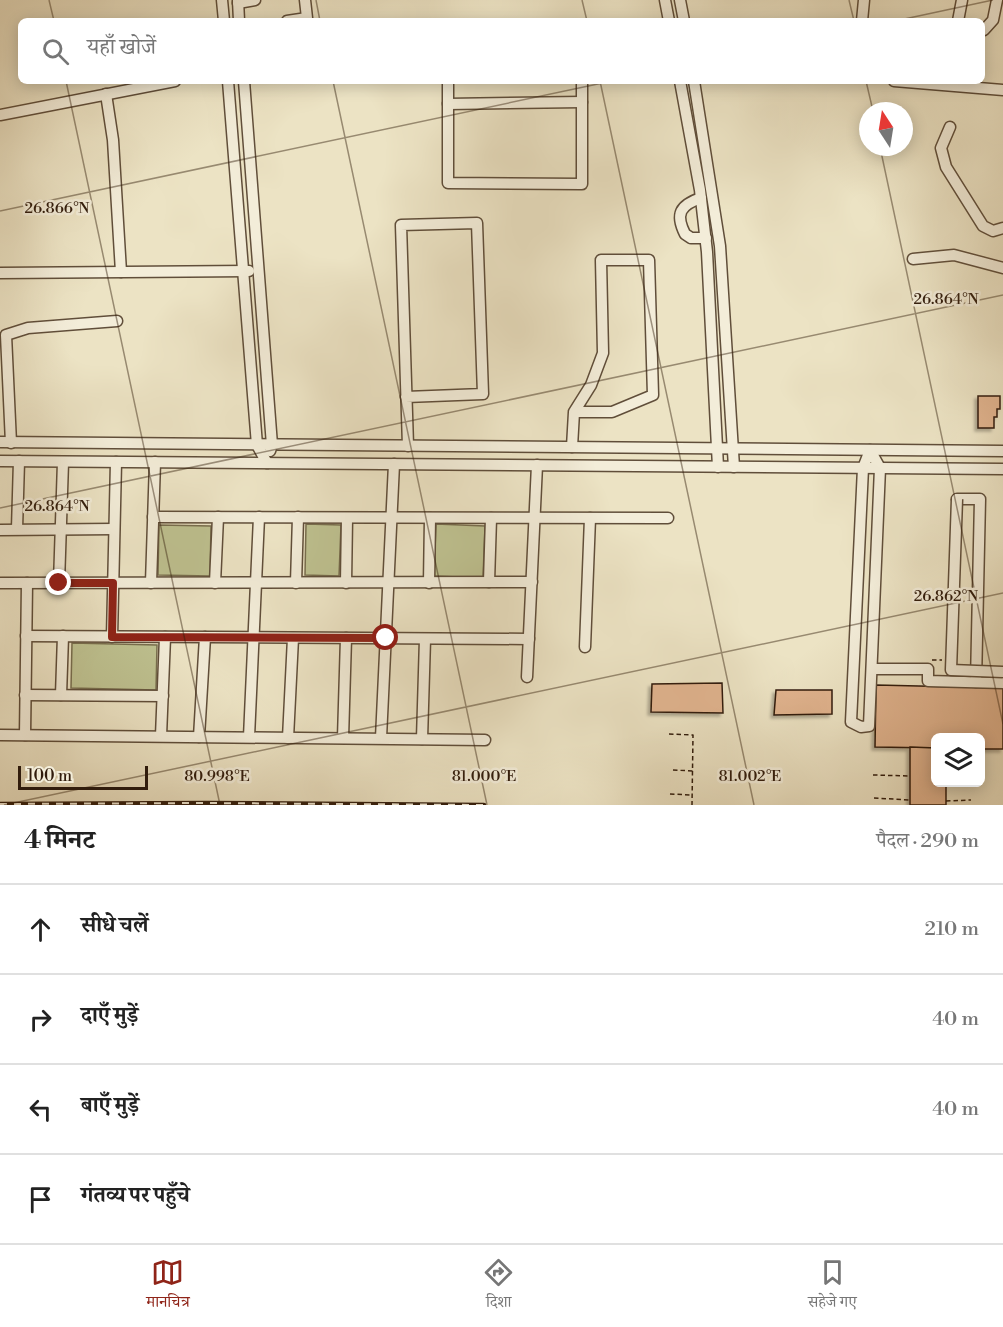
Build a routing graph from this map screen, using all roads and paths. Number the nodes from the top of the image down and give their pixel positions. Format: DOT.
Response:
graph roads {
  1 [pos="222,0"];
  2 [pos="255,0"];
  3 [pos="305,0"];
  4 [pos="665,0"];
  5 [pos="680,0"];
  6 [pos="864,0"];
  7 [pos="962,0"];
  8 [pos="997,0"];
  9 [pos="238,2"];
  10 [pos="224,18"];
  11 [pos="239,18"];
  12 [pos="307,18"];
  13 [pos="668,18"];
  14 [pos="683,18"];
  15 [pos="862,18"];
  16 [pos="959,18"];
  17 [pos="985,29"];
  18 [pos="159,84"];
  19 [pos="228,84"];
  20 [pos="244,84"];
  21 [pos="448,84"];
  22 [pos="582,84"];
  23 [pos="681,84"];
  24 [pos="694,84"];
  25 [pos="955,84"];
  26 [pos="1003,90"];
  27 [pos="106,94"];
  28 [pos="582,102"];
  29 [pos="448,104"];
  30 [pos="0,115"];
  31 [pos="950,127"];
  32 [pos="237,197"];
  33 [pos="701,198"];
  34 [pos="254,215"];
  35 [pos="1003,228"];
  36 [pos="706,238"];
  37 [pos="913,259"];
  38 [pos="1003,268"];
  39 [pos="259,270"];
  40 [pos="243,271"];
  41 [pos="121,272"];
  42 [pos="0,273"];
  43 [pos="117,321"];
  44 [pos="406,397"];
  45 [pos="574,412"];
  46 [pos="5,442"];
  47 [pos="257,445"];
  48 [pos="272,446"];
  49 [pos="408,446"];
  50 [pos="572,447"];
  51 [pos="718,448"];
  52 [pos="734,448"];
  53 [pos="870,450"];
  54 [pos="1003,451"];
  55 [pos="0,461"];
  56 [pos="19,461"];
  57 [pos="63,462"];
  58 [pos="116,462"];
  59 [pos="155,462"];
  60 [pos="267,463"];
  61 [pos="394,464"];
  62 [pos="537,465"];
  63 [pos="718,467"];
  64 [pos="735,467"];
  65 [pos="863,468"];
  66 [pos="880,468"];
  67 [pos="1003,469"];
  68 [pos="153,517"];
  69 [pos="218,517"];
  70 [pos="259,517"];
  71 [pos="298,518"];
  72 [pos="347,518"];
  73 [pos="392,518"];
  74 [pos="430,518"];
  75 [pos="491,518"];
  76 [pos="534,518"];
  77 [pos="590,518"];
  78 [pos="668,518"];
  79 [pos="62,529"];
  80 [pos="114,529"];
  81 [pos="0,530"];
  82 [pos="17,530"];
  83 [pos="489,582"];
  84 [pos="532,582"];
  85 [pos="0,583"];
  86 [pos="27,583"];
  87 [pos="59,583"];
  88 [pos="113,583"];
  89 [pos="151,583"];
  90 [pos="215,583"];
  91 [pos="256,583"];
  92 [pos="296,583"];
  93 [pos="346,583"];
  94 [pos="389,583"];
  95 [pos="429,583"];
  96 [pos="26,636"];
  97 [pos="63,636"];
  98 [pos="112,637"];
  99 [pos="165,637"];
  100 [pos="205,637"];
  101 [pos="254,638"];
  102 [pos="293,638"];
  103 [pos="346,638"];
  104 [pos="386,638"];
  105 [pos="425,639"];
  106 [pos="529,639"];
  107 [pos="585,647"];
  108 [pos="872,669"];
  109 [pos="1003,672"];
  110 [pos="527,677"];
  111 [pos="976,682"];
  112 [pos="1003,683"];
  113 [pos="25,695"];
  114 [pos="61,696"];
  115 [pos="163,696"];
  116 [pos="669,734"];
  117 [pos="0,735"];
  118 [pos="25,735"];
  119 [pos="161,736"];
  120 [pos="199,737"];
  121 [pos="249,737"];
  122 [pos="288,738"];
  123 [pos="343,738"];
  124 [pos="381,738"];
  125 [pos="422,739"];
  126 [pos="485,740"];
  127 [pos="673,770"];
  128 [pos="693,771"];
  129 [pos="873,775"];
  130 [pos="910,776"];
  131 [pos="670,794"];
  132 [pos="692,795"];
  133 [pos="874,798"];
  134 [pos="910,800"];
  135 [pos="971,800"];
  136 [pos="946,801"];
  137 [pos="692,805"];
  1 -- 10 [label="street"];
  2 -- 9 [label="street"];
  3 -- 12 [label="street"];
  4 -- 13 [label="street"];
  5 -- 14 [label="street"];
  6 -- 15 [label="street"];
  7 -- 16 [label="street"];
  8 -- 17 [label="street"];
  9 -- 11 [label="street"];
  18 -- 27 [label="street"];
  19 -- 32 [label="street"];
  20 -- 34 [label="street"];
  21 -- 29 [label="street"];
  22 -- 28 [label="street"];
  23 -- 33 [label="street"];
  24 -- 52 [label="street"];
  25 -- 26 [label="street"];
  27 -- 30 [label="street"];
  27 -- 41 [label="street"];
  28 -- 29 [label="street"];
  28 -- 29 [label="street"];
  31 -- 35 [label="street"];
  32 -- 34 [label="street"];
  32 -- 40 [label="street"];
  33 -- 36 [label="street"];
  33 -- 36 [label="street"];
  34 -- 39 [label="street"];
  36 -- 51 [label="street"];
  37 -- 38 [label="street"];
  39 -- 40 [label="street"];
  39 -- 48 [label="street"];
  40 -- 41 [label="street"];
  40 -- 47 [label="street"];
  41 -- 42 [label="street"];
  43 -- 46 [label="street"];
  44 -- 44 [label="street"];
  44 -- 49 [label="street"];
  45 -- 45 [label="street"];
  45 -- 50 [label="street"];
  46 -- 47 [label="street"];
  47 -- 48 [label="street"];
  47 -- 60 [label="street"];
  48 -- 49 [label="street"];
  48 -- 60 [label="street"];
  49 -- 50 [label="street"];
  50 -- 51 [label="street"];
  51 -- 52 [label="street"];
  51 -- 63 [label="street"];
  52 -- 53 [label="street"];
  52 -- 64 [label="street"];
  53 -- 54 [label="street"];
  53 -- 65 [label="street"];
  53 -- 66 [label="street"];
  55 -- 56 [label="street"];
  56 -- 57 [label="street"];
  56 -- 82 [label="street"];
  57 -- 58 [label="street"];
  57 -- 79 [label="street"];
  58 -- 59 [label="street"];
  58 -- 80 [label="street"];
  59 -- 60 [label="street"];
  59 -- 68 [label="street"];
  60 -- 61 [label="street"];
  61 -- 62 [label="street"];
  61 -- 73 [label="street"];
  62 -- 63 [label="street"];
  62 -- 76 [label="street"];
  63 -- 64 [label="street"];
  64 -- 65 [label="street"];
  65 -- 66 [label="street"];
  65 -- 108 [label="street"];
  66 -- 67 [label="street"];
  66 -- 108 [label="street"];
  68 -- 69 [label="street"];
  68 -- 89 [label="street"];
  69 -- 70 [label="street"];
  69 -- 90 [label="street"];
  70 -- 71 [label="street"];
  70 -- 91 [label="street"];
  71 -- 72 [label="street"];
  71 -- 92 [label="street"];
  72 -- 73 [label="street"];
  72 -- 93 [label="street"];
  73 -- 74 [label="street"];
  73 -- 94 [label="street"];
  74 -- 75 [label="street"];
  74 -- 95 [label="street"];
  75 -- 76 [label="street"];
  75 -- 83 [label="street"];
  76 -- 77 [label="street"];
  76 -- 84 [label="street"];
  77 -- 78 [label="street"];
  77 -- 107 [label="street"];
  79 -- 80 [label="street"];
  79 -- 82 [label="street"];
  79 -- 87 [label="street"];
  80 -- 88 [label="street"];
  81 -- 82 [label="street"];
  83 -- 84 [label="street"];
  83 -- 95 [label="street"];
  84 -- 106 [label="street"];
  85 -- 86 [label="street"];
  86 -- 87 [label="street"];
  86 -- 96 [label="street"];
  87 -- 88 [label="street"];
  88 -- 89 [label="street"];
  88 -- 98 [label="street"];
  89 -- 90 [label="street"];
  90 -- 91 [label="street"];
  91 -- 92 [label="street"];
  91 -- 101 [label="street"];
  92 -- 93 [label="street"];
  93 -- 94 [label="street"];
  94 -- 95 [label="street"];
  94 -- 104 [label="street"];
  96 -- 97 [label="street"];
  96 -- 113 [label="street"];
  97 -- 98 [label="street"];
  97 -- 114 [label="street"];
  98 -- 99 [label="street"];
  99 -- 100 [label="street"];
  99 -- 115 [label="street"];
  100 -- 101 [label="street"];
  100 -- 120 [label="street"];
  101 -- 102 [label="street"];
  101 -- 121 [label="street"];
  102 -- 103 [label="street"];
  102 -- 122 [label="street"];
  103 -- 104 [label="street"];
  103 -- 123 [label="street"];
  104 -- 105 [label="street"];
  104 -- 124 [label="street"];
  105 -- 106 [label="street"];
  105 -- 125 [label="street"];
  106 -- 110 [label="street"];
  108 -- 111 [label="street"];
  109 -- 111 [label="street, bridge"];
  111 -- 112 [label="street"];
  113 -- 114 [label="street"];
  113 -- 118 [label="street"];
  114 -- 115 [label="street"];
  115 -- 119 [label="street"];
  116 -- 128 [label="path"];
  117 -- 118 [label="street"];
  118 -- 119 [label="street"];
  119 -- 120 [label="street"];
  120 -- 121 [label="street"];
  121 -- 122 [label="street"];
  122 -- 123 [label="street"];
  123 -- 124 [label="street"];
  124 -- 125 [label="street"];
  125 -- 126 [label="street"];
  127 -- 128 [label="path"];
  128 -- 132 [label="path"];
  129 -- 130 [label="path"];
  131 -- 132 [label="path"];
  132 -- 137 [label="path"];
  133 -- 134 [label="path"];
  135 -- 136 [label="path"];
}
